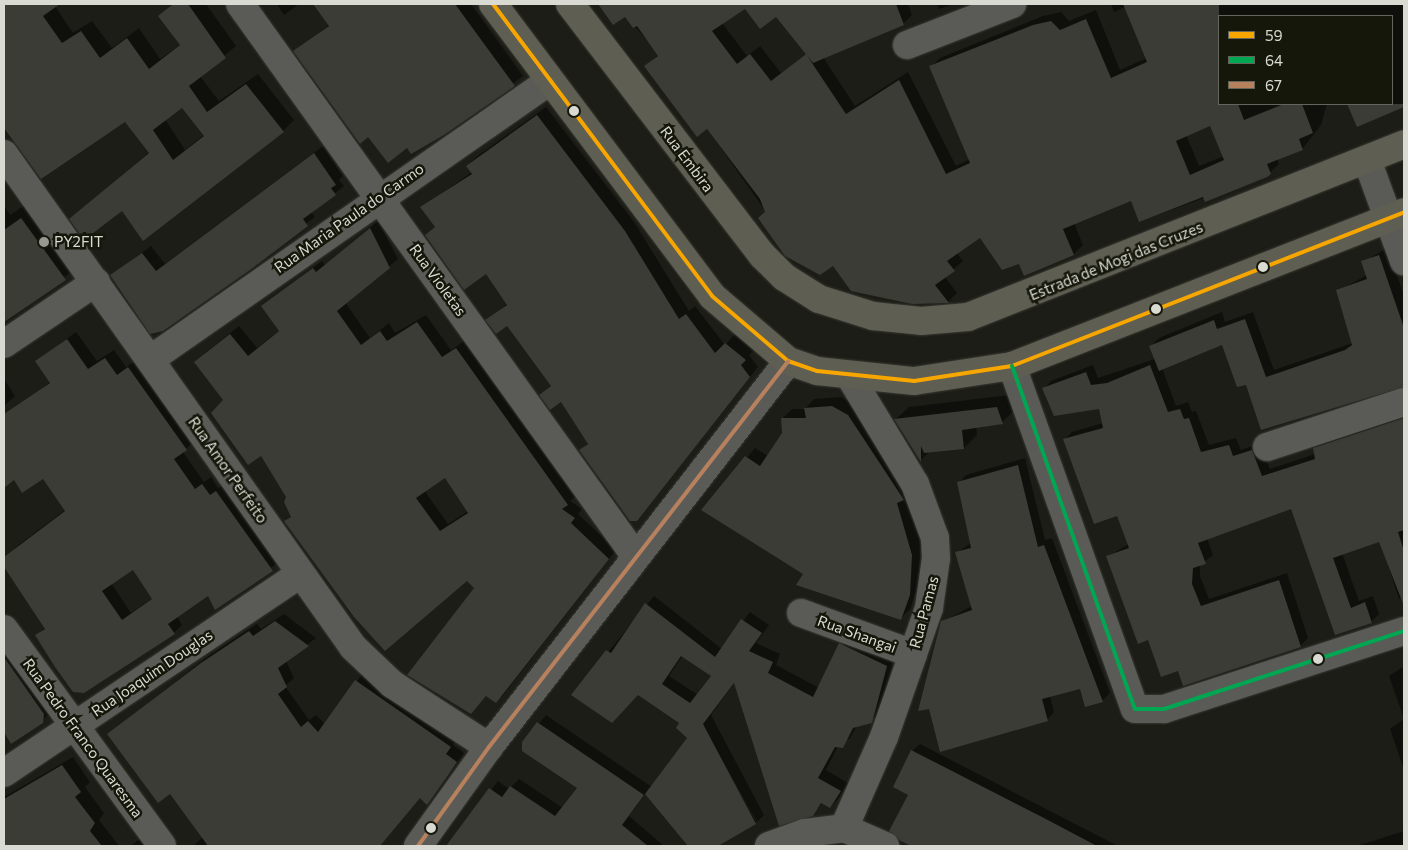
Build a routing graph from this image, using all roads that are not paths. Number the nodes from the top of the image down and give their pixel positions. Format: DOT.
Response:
graph roads {
  1 [pos="240,4"];
  2 [pos="493,4"];
  3 [pos="570,4"];
  4 [pos="1012,4"];
  5 [pos="907,45"];
  6 [pos="550,81"];
  7 [pos="1404,144"];
  8 [pos="4,154"];
  9 [pos="1367,160"];
  10 [pos="378,197"];
  11 [pos="1396,216"];
  12 [pos="1404,261"];
  13 [pos="96,282"];
  14 [pos="819,299"];
  15 [pos="4,344"];
  16 [pos="151,359"];
  17 [pos="788,361"];
  18 [pos="1012,366"];
  19 [pos="849,375"];
  20 [pos="1404,402"];
  21 [pos="1267,447"];
  22 [pos="636,557"];
  23 [pos="300,574"];
  24 [pos="802,613"];
  25 [pos="4,628"];
  26 [pos="1404,632"];
  27 [pos="913,654"];
  28 [pos="72,726"];
  29 [pos="489,747"];
  30 [pos="4,773"];
  31 [pos="844,828"];
  32 [pos="162,846"];
  33 [pos="418,846"];
  34 [pos="769,846"];
  35 [pos="885,846"];
  1 -- 10 [label="street, Rua Violetas"];
  2 -- 6 [label="main road"];
  3 -- 14 [label="main road, Rua Embira"];
  4 -- 5 [label="street"];
  6 -- 10 [label="street, Rua Maria Paula do Carmo"];
  6 -- 17 [label="main road"];
  7 -- 9 [label="main road, Estrada de Mogi das Cruzes"];
  8 -- 13 [label="street, Rua Amor Perfeito"];
  9 -- 11 [label="street"];
  9 -- 14 [label="main road, Estrada de Mogi das Cruzes"];
  10 -- 16 [label="street, Rua Maria Paula do Carmo"];
  10 -- 22 [label="street, Rua Violetas"];
  11 -- 12 [label="street"];
  11 -- 18 [label="main road"];
  13 -- 15 [label="street"];
  13 -- 16 [label="street, Rua Amor Perfeito"];
  16 -- 23 [label="street, Rua Amor Perfeito"];
  17 -- 19 [label="main road"];
  17 -- 22 [label="street"];
  18 -- 19 [label="main road"];
  18 -- 26 [label="street"];
  19 -- 27 [label="street, Rua Pamas"];
  20 -- 21 [label="street"];
  22 -- 29 [label="street"];
  23 -- 28 [label="street, Rua Joaquim Douglas"];
  23 -- 29 [label="street, Rua Amor Perfeito"];
  24 -- 27 [label="street, Rua Shangai"];
  25 -- 28 [label="street, Rua Pedro Franco Quaresma"];
  27 -- 31 [label="street, Rua Pamas"];
  28 -- 30 [label="street, Rua Joaquim Douglas"];
  28 -- 32 [label="street, Rua Pedro Franco Quaresma"];
  29 -- 33 [label="street"];
  31 -- 34 [label="street"];
  31 -- 35 [label="street"];
}
